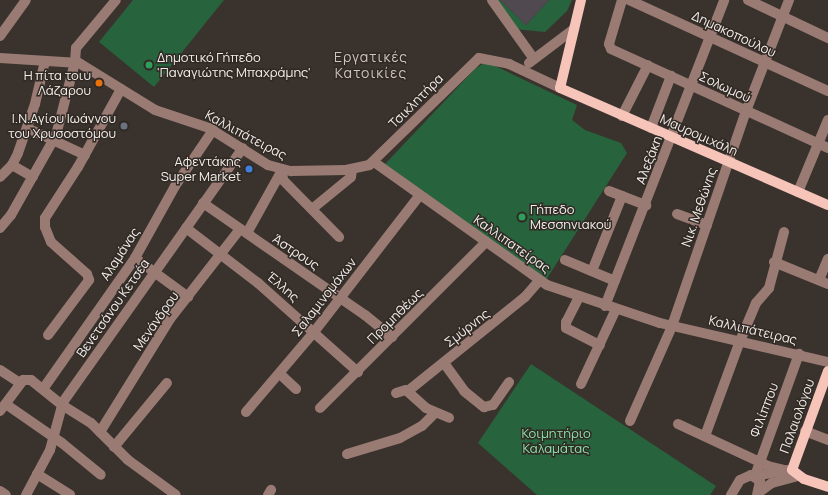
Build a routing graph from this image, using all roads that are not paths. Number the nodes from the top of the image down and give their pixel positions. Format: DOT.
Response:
graph roads {
  1 [pos="26,0"];
  2 [pos="116,0"];
  3 [pos="492,0"];
  4 [pos="581,0"];
  5 [pos="622,0"];
  6 [pos="629,0"];
  7 [pos="724,0"];
  8 [pos="748,0"];
  9 [pos="789,0"];
  10 [pos="783,16"];
  11 [pos="574,29"];
  12 [pos="0,36"];
  13 [pos="710,37"];
  14 [pos="828,38"];
  15 [pos="0,58"];
  16 [pos="534,59"];
  17 [pos="45,61"];
  18 [pos="75,62"];
  19 [pos="765,63"];
  20 [pos="648,66"];
  21 [pos="521,68"];
  22 [pos="670,76"];
  23 [pos="691,86"];
  24 [pos="560,88"];
  25 [pos="121,89"];
  26 [pos="828,91"];
  27 [pos="746,110"];
  28 [pos="622,116"];
  29 [pos="828,120"];
  30 [pos="27,128"];
  31 [pos="651,128"];
  32 [pos="213,130"];
  33 [pos="672,137"];
  34 [pos="54,140"];
  35 [pos="818,144"];
  36 [pos="243,148"];
  37 [pos="828,148"];
  38 [pos="85,155"];
  39 [pos="374,162"];
  40 [pos="728,162"];
  41 [pos="12,165"];
  42 [pos="282,170"];
  43 [pos="352,170"];
  44 [pos="0,177"];
  45 [pos="33,177"];
  46 [pos="610,191"];
  47 [pos="798,192"];
  48 [pos="420,195"];
  49 [pos="622,196"];
  50 [pos="203,203"];
  51 [pos="646,205"];
  52 [pos="828,205"];
  53 [pos="312,209"];
  54 [pos="677,214"];
  55 [pos="707,225"];
  56 [pos="0,228"];
  57 [pos="186,228"];
  58 [pos="243,231"];
  59 [pos="784,232"];
  60 [pos="339,236"];
  61 [pos="486,242"];
  62 [pos="222,255"];
  63 [pos="134,258"];
  64 [pos="828,259"];
  65 [pos="565,260"];
  66 [pos="774,262"];
  67 [pos="592,271"];
  68 [pos="154,272"];
  69 [pos="539,281"];
  70 [pos="615,281"];
  71 [pos="824,282"];
  72 [pos="188,297"];
  73 [pos="579,297"];
  74 [pos="340,298"];
  75 [pos="605,306"];
  76 [pos="616,309"];
  77 [pos="672,326"];
  78 [pos="314,332"];
  79 [pos="48,335"];
  80 [pos="392,338"];
  81 [pos="740,341"];
  82 [pos="600,345"];
  83 [pos="799,354"];
  84 [pos="828,362"];
  85 [pos="444,363"];
  86 [pos="0,370"];
  87 [pos="828,371"];
  88 [pos="358,372"];
  89 [pos="280,374"];
  90 [pos="508,382"];
  91 [pos="20,383"];
  92 [pos="167,384"];
  93 [pos="581,384"];
  94 [pos="43,389"];
  95 [pos="296,390"];
  96 [pos="408,391"];
  97 [pos="396,393"];
  98 [pos="62,406"];
  99 [pos="10,407"];
  100 [pos="320,408"];
  101 [pos="0,411"];
  102 [pos="246,412"];
  103 [pos="435,413"];
  104 [pos="449,418"];
  105 [pos="630,421"];
  106 [pos="678,424"];
  107 [pos="805,431"];
  108 [pos="100,432"];
  109 [pos="705,436"];
  110 [pos="54,438"];
  111 [pos="828,440"];
  112 [pos="114,447"];
  113 [pos="347,454"];
  114 [pos="760,462"];
  115 [pos="793,473"];
  116 [pos="38,474"];
  117 [pos="101,475"];
  118 [pos="755,476"];
  119 [pos="828,487"];
  120 [pos="0,491"];
  121 [pos="758,494"];
  122 [pos="6,495"];
  123 [pos="26,495"];
  124 [pos="70,495"];
  125 [pos="176,495"];
  126 [pos="731,495"];
  1 -- 12 [label="street"];
  2 -- 18 [label="street"];
  3 -- 16 [label="street"];
  4 -- 11 [label="main road"];
  5 -- 20 [label="street, Σολωμού"];
  6 -- 13 [label="street, Δημακοπούλου"];
  7 -- 13 [label="street, Αλεξάκη"];
  8 -- 10 [label="street"];
  9 -- 10 [label="street, Νικ. Μεθώνης"];
  10 -- 14 [label="street"];
  10 -- 19 [label="street, Νικ. Μεθώνης"];
  11 -- 16 [label="street"];
  11 -- 24 [label="main road"];
  13 -- 19 [label="street, Δημακοπούλου"];
  13 -- 23 [label="street, Αλεξάκη"];
  15 -- 17 [label="street, Καλλιπάτειρας"];
  16 -- 21 [label="street"];
  17 -- 18 [label="street, Καλλιπάτειρας"];
  17 -- 30 [label="street"];
  18 -- 25 [label="street, Καλλιπάτειρας"];
  18 -- 34 [label="street"];
  19 -- 26 [label="street, Δημακοπούλου"];
  19 -- 27 [label="street, Νικ. Μεθώνης"];
  20 -- 22 [label="street, Σολωμού"];
  20 -- 28 [label="street"];
  21 -- 24 [label="street"];
  21 -- 39 [label="street, Τσικλητήρα"];
  22 -- 23 [label="street, Σολωμού"];
  22 -- 31 [label="street"];
  23 -- 27 [label="street, Σολωμού"];
  23 -- 33 [label="street, Αλεξάκη"];
  24 -- 28 [label="main road, Μαυρομιχάλη"];
  25 -- 32 [label="street, Καλλιπάτειρας"];
  25 -- 38 [label="street"];
  27 -- 35 [label="street, Σολωμού"];
  27 -- 40 [label="street, Νικ. Μεθώνης"];
  28 -- 31 [label="main road, Μαυρομιχάλη"];
  29 -- 35 [label="street"];
  30 -- 34 [label="street"];
  30 -- 41 [label="street"];
  31 -- 33 [label="main road, Μαυρομιχάλη"];
  32 -- 36 [label="street, Καλλιπάτειρας"];
  32 -- 63 [label="street, Αλαμάνας"];
  33 -- 40 [label="main road, Μαυρομιχάλη"];
  33 -- 51 [label="street, Αλεξάκη"];
  34 -- 38 [label="street"];
  34 -- 45 [label="street"];
  35 -- 37 [label="street, Σολωμού"];
  35 -- 47 [label="street"];
  36 -- 42 [label="street, Καλλιπάτειρας"];
  36 -- 50 [label="street, Βενετσάνου Κετσέα"];
  38 -- 79 [label="street"];
  39 -- 43 [label="street, Καλλιπάτειρας"];
  39 -- 48 [label="street, Καλλιπατείρας"];
  40 -- 47 [label="main road, Μαυρομιχάλη"];
  40 -- 55 [label="street, Νικ. Μεθώνης"];
  41 -- 44 [label="street"];
  41 -- 45 [label="street"];
  42 -- 43 [label="street, Καλλιπάτειρας"];
  42 -- 53 [label="street"];
  42 -- 58 [label="street, Μενάνδρου"];
  43 -- 53 [label="street"];
  45 -- 56 [label="street"];
  46 -- 49 [label="street"];
  47 -- 52 [label="main road, Μαυρομιχάλη"];
  48 -- 61 [label="street, Καλλιπατείρας"];
  48 -- 74 [label="street, Σαλαμινομάχων"];
  49 -- 51 [label="street"];
  49 -- 67 [label="street"];
  50 -- 57 [label="street, Βενετσάνου Κετσέα"];
  50 -- 58 [label="street, Άστρους"];
  51 -- 70 [label="street, Αλεξάκη"];
  53 -- 60 [label="street"];
  54 -- 55 [label="street"];
  55 -- 77 [label="street, Νικ. Μεθώνης"];
  57 -- 62 [label="street, Έλλης"];
  57 -- 68 [label="street, Βενετσάνου Κετσέα"];
  58 -- 62 [label="street, Μενάνδρου"];
  58 -- 74 [label="street, Άστρους"];
  59 -- 66 [label="street"];
  61 -- 69 [label="street, Καλλιπατείρας"];
  61 -- 80 [label="street, Προμηθέως"];
  62 -- 72 [label="street, Μενάνδρου"];
  62 -- 78 [label="street, Έλλης"];
  63 -- 68 [label="street"];
  63 -- 94 [label="street, Αλαμάνας"];
  64 -- 71 [label="street"];
  65 -- 67 [label="street"];
  66 -- 71 [label="street"];
  66 -- 81 [label="street"];
  67 -- 70 [label="street"];
  68 -- 72 [label="street"];
  68 -- 98 [label="street, Βενετσάνου Κετσέα"];
  69 -- 73 [label="street, Καλλιπατείρας"];
  69 -- 85 [label="street, Σμύρνης"];
  70 -- 75 [label="street, Αλεξάκη"];
  72 -- 108 [label="street, Μενάνδρου"];
  73 -- 75 [label="street, Καλλιπατείρας"];
  73 -- 82 [label="street"];
  74 -- 78 [label="street, Σαλαμινομάχων"];
  74 -- 80 [label="street, Άστρους"];
  75 -- 76 [label="street, Καλλιπατείρας"];
  76 -- 77 [label="street, Καλλιπατείρας"];
  76 -- 82 [label="street"];
  77 -- 81 [label="street, Καλλιπάτειρας"];
  77 -- 105 [label="street, Νικ. Μεθώνης"];
  78 -- 88 [label="street, Έλλης"];
  78 -- 89 [label="street, Σαλαμινομάχων"];
  80 -- 88 [label="street, Προμηθέως"];
  81 -- 83 [label="street, Καλλιπάτειρας"];
  81 -- 109 [label="street"];
  82 -- 93 [label="street"];
  83 -- 84 [label="street, Καλλιπάτειρας"];
  83 -- 114 [label="street, Φιλίππου"];
  85 -- 90 [label="street"];
  85 -- 96 [label="street, Σμύρνης"];
  86 -- 91 [label="street"];
  87 -- 107 [label="main road, Παλαιολόγου"];
  88 -- 100 [label="street, Προμηθέως"];
  89 -- 95 [label="street"];
  89 -- 102 [label="street, Σαλαμινομάχων"];
  91 -- 94 [label="street"];
  91 -- 101 [label="street"];
  92 -- 112 [label="street"];
  94 -- 98 [label="street"];
  96 -- 97 [label="street"];
  96 -- 103 [label="street"];
  98 -- 108 [label="street"];
  98 -- 110 [label="street, Βενετσάνου Κετσέα"];
  99 -- 110 [label="street"];
  103 -- 104 [label="street"];
  103 -- 113 [label="street"];
  106 -- 109 [label="street"];
  107 -- 111 [label="street"];
  107 -- 115 [label="main road, Παλαιολόγου"];
  108 -- 112 [label="street"];
  109 -- 114 [label="street"];
  110 -- 116 [label="street, Βενετσάνου Κετσέα"];
  110 -- 117 [label="street"];
  112 -- 125 [label="street"];
  114 -- 115 [label="street"];
  114 -- 118 [label="street, Φιλίππου"];
  115 -- 118 [label="street"];
  115 -- 119 [label="main road"];
  115 -- 121 [label="street"];
  116 -- 123 [label="street, Βενετσάνου Κετσέα"];
  116 -- 124 [label="street"];
  118 -- 121 [label="street"];
  118 -- 126 [label="street"];
  120 -- 122 [label="street"];
}
